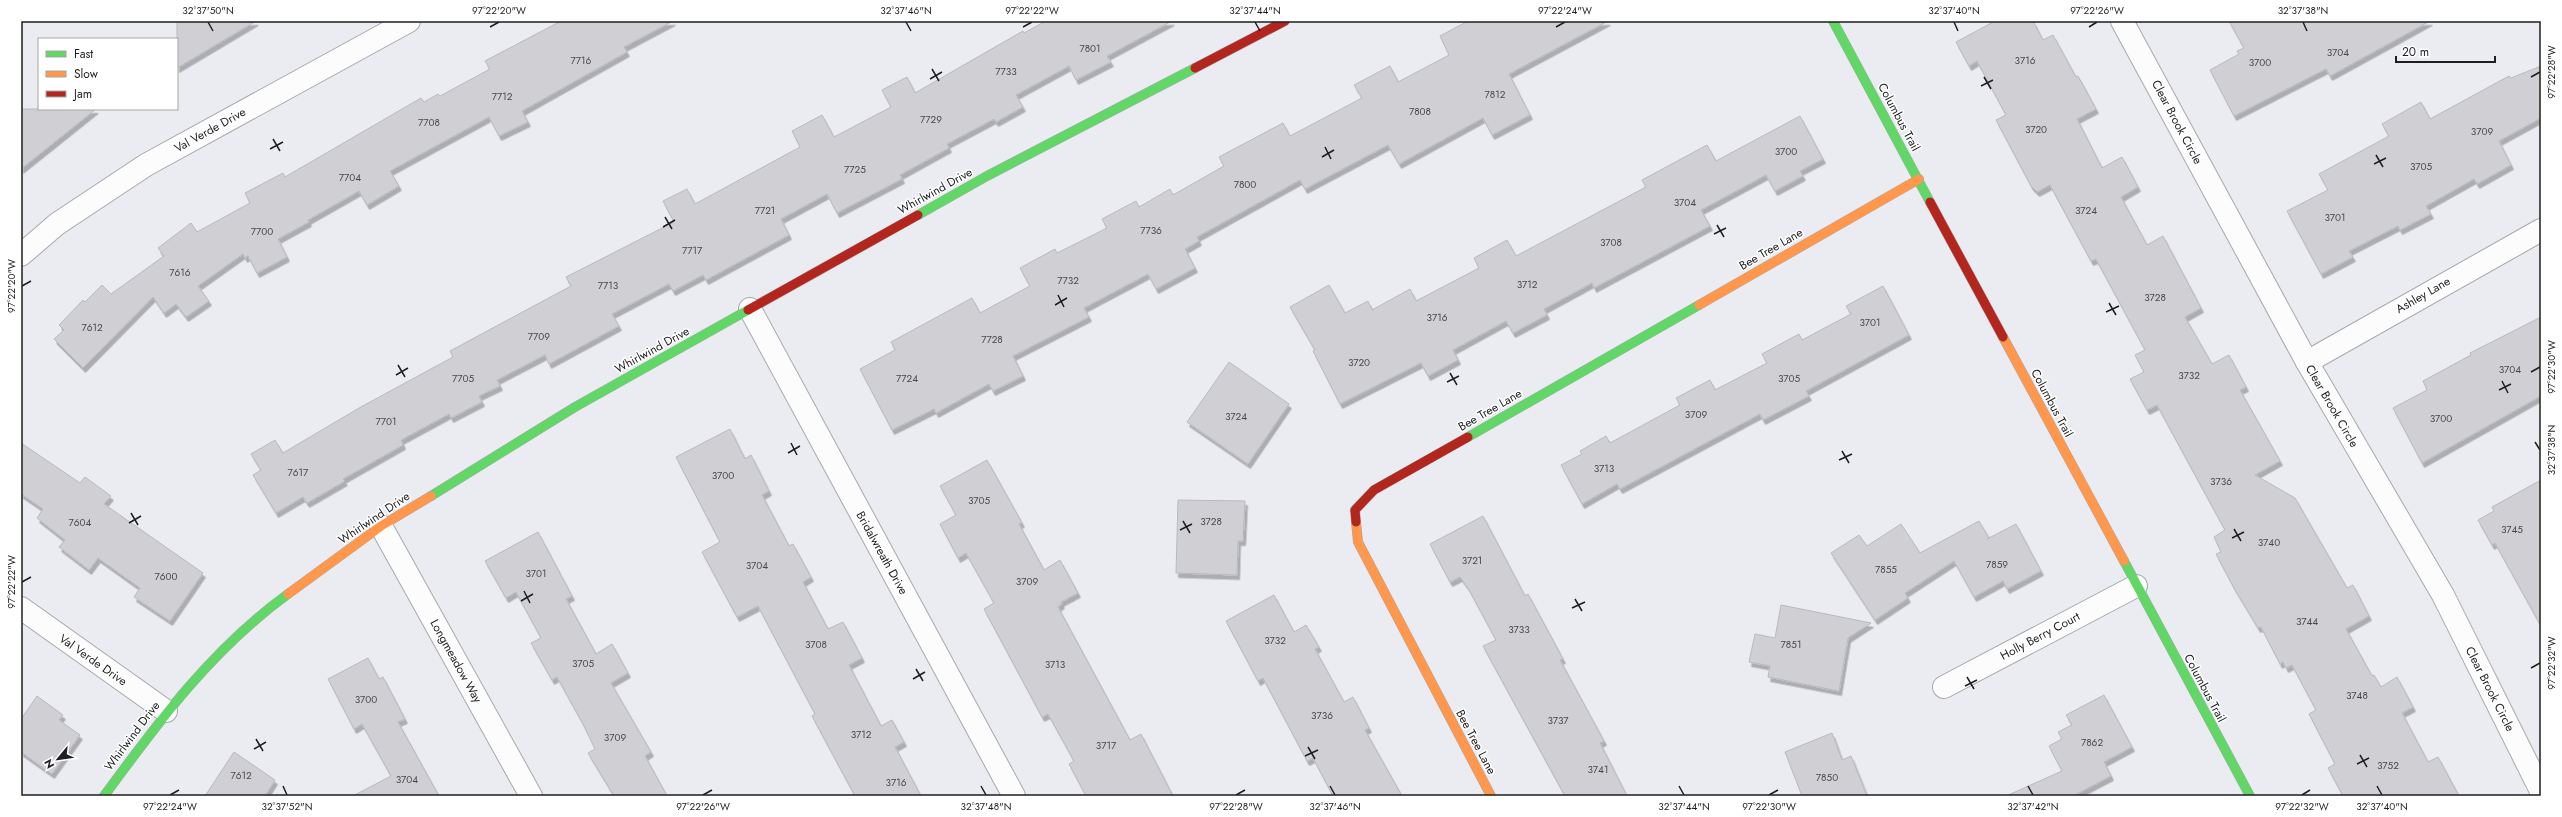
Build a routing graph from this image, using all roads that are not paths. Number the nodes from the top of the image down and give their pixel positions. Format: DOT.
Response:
graph roads {
  1 [pos="409,21"];
  2 [pos="1285,21"];
  3 [pos="1833,21"];
  4 [pos="2122,21"];
  5 [pos="1919,179"];
  6 [pos="2541,230"];
  7 [pos="21,255"];
  8 [pos="750,309"];
  9 [pos="2307,362"];
  10 [pos="381,526"];
  11 [pos="2136,586"];
  12 [pos="21,608"];
  13 [pos="1944,687"];
  14 [pos="166,711"];
  15 [pos="2541,791"];
  16 [pos="104,796"];
  17 [pos="531,796"];
  18 [pos="1014,796"];
  19 [pos="1491,796"];
  20 [pos="2250,796"];
  1 -- 7 [label="street, Val Verde Drive"];
  2 -- 8 [label="street, Whirlwind Drive"];
  3 -- 5 [label="street, Columbus Trail"];
  4 -- 9 [label="street, Clear Brook Circle"];
  5 -- 11 [label="street, Columbus Trail"];
  5 -- 19 [label="street, Bee Tree Lane"];
  6 -- 9 [label="street, Ashley Lane"];
  8 -- 10 [label="street, Whirlwind Drive"];
  8 -- 18 [label="street, Bridalwreath Drive"];
  9 -- 15 [label="street, Clear Brook Circle"];
  10 -- 14 [label="street, Whirlwind Drive"];
  10 -- 17 [label="street, Longmeadow Way"];
  11 -- 13 [label="street, Holly Berry Court"];
  11 -- 20 [label="street, Columbus Trail"];
  12 -- 14 [label="street, Val Verde Drive"];
  14 -- 16 [label="street, Whirlwind Drive"];
}
